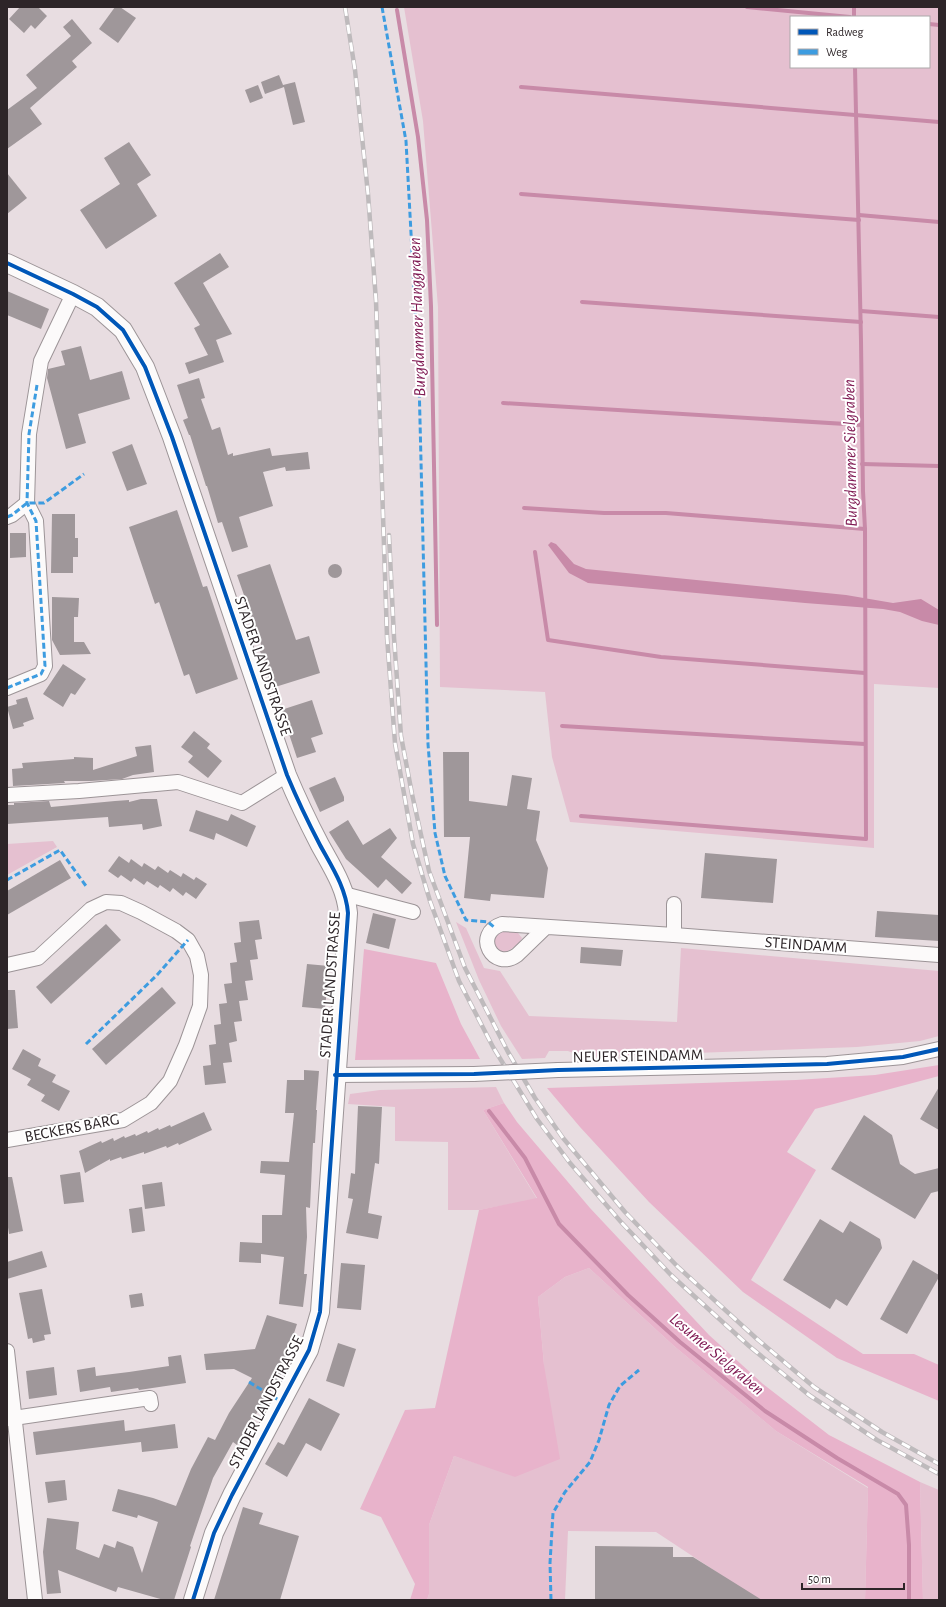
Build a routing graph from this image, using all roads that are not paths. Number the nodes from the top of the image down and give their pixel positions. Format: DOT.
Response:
graph roads {
  1 [pos="7,263"];
  2 [pos="73,294"];
  3 [pos="27,503"];
  4 [pos="7,517"];
  5 [pos="7,688"];
  6 [pos="287,775"];
  7 [pos="7,795"];
  8 [pos="344,894"];
  9 [pos="674,904"];
  10 [pos="413,912"];
  11 [pos="546,927"];
  12 [pos="674,935"];
  13 [pos="939,955"];
  14 [pos="7,965"];
  15 [pos="939,1048"];
  16 [pos="336,1075"];
  17 [pos="7,1140"];
  18 [pos="7,1351"];
  19 [pos="151,1404"];
  20 [pos="10,1418"];
  21 [pos="35,1600"];
  22 [pos="192,1600"];
  1 -- 2 [label="street, STADER LANDSTRASSE"];
  2 -- 3 [label="street"];
  2 -- 6 [label="street, STADER LANDSTRASSE"];
  3 -- 4 [label="street"];
  3 -- 5 [label="street"];
  6 -- 7 [label="street"];
  6 -- 8 [label="street, STADER LANDSTRASSE"];
  8 -- 10 [label="street"];
  8 -- 16 [label="street, STADER LANDSTRASSE"];
  9 -- 12 [label="street"];
  11 -- 12 [label="street, STEINDAMM"];
  12 -- 13 [label="street, STEINDAMM"];
  14 -- 17 [label="street, BECKERS BARG"];
  15 -- 16 [label="street, NEUER STEINDAMM, bridge"];
  16 -- 22 [label="street, STADER LANDSTRASSE"];
  18 -- 20 [label="street"];
  19 -- 20 [label="street"];
  20 -- 21 [label="street"];
}
